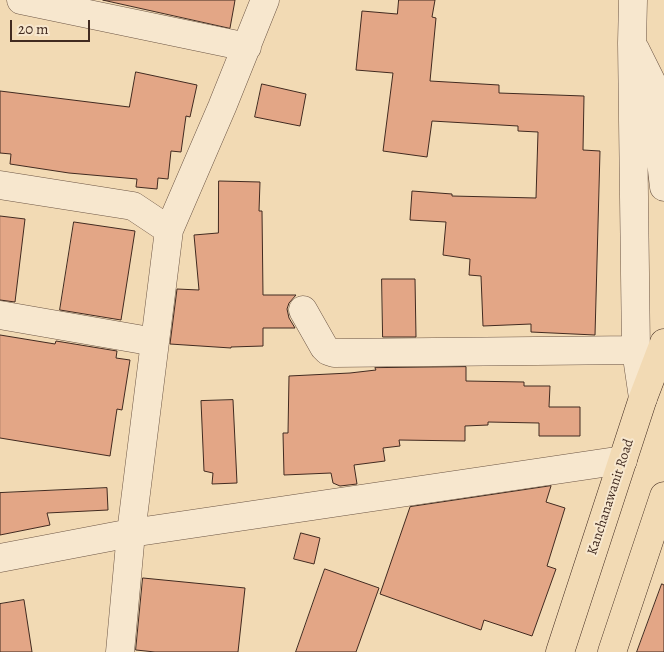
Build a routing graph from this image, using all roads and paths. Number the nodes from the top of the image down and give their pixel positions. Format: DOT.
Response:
graph roads {
  1 [pos="21,0"];
  2 [pos="265,0"];
  3 [pos="633,0"];
  4 [pos="632,43"];
  5 [pos="247,47"];
  6 [pos="0,186"];
  7 [pos="664,187"];
  8 [pos="169,230"];
  9 [pos="303,310"];
  10 [pos="0,315"];
  11 [pos="155,342"];
  12 [pos="664,343"];
  13 [pos="636,350"];
  14 [pos="643,398"];
  15 [pos="624,460"];
  16 [pos="664,496"];
  17 [pos="131,533"];
  18 [pos="0,558"];
  19 [pos="120,652"];
  20 [pos="560,652"];
  21 [pos="612,652"];
  1 -- 5 [label="street"];
  2 -- 5 [label="street"];
  3 -- 4 [label="street"];
  4 -- 7 [label="street"];
  4 -- 13 [label="street"];
  5 -- 8 [label="street"];
  6 -- 8 [label="street"];
  8 -- 11 [label="street"];
  9 -- 13 [label="street"];
  10 -- 11 [label="street"];
  11 -- 17 [label="street"];
  12 -- 14 [label="highway, Kanchanawanit Road"];
  13 -- 14 [label="street"];
  14 -- 15 [label="highway, Kanchanawanit Road"];
  15 -- 17 [label="street"];
  15 -- 20 [label="highway, Kanchanawanit Road"];
  16 -- 21 [label="highway"];
  17 -- 18 [label="street"];
  17 -- 19 [label="street"];
}
